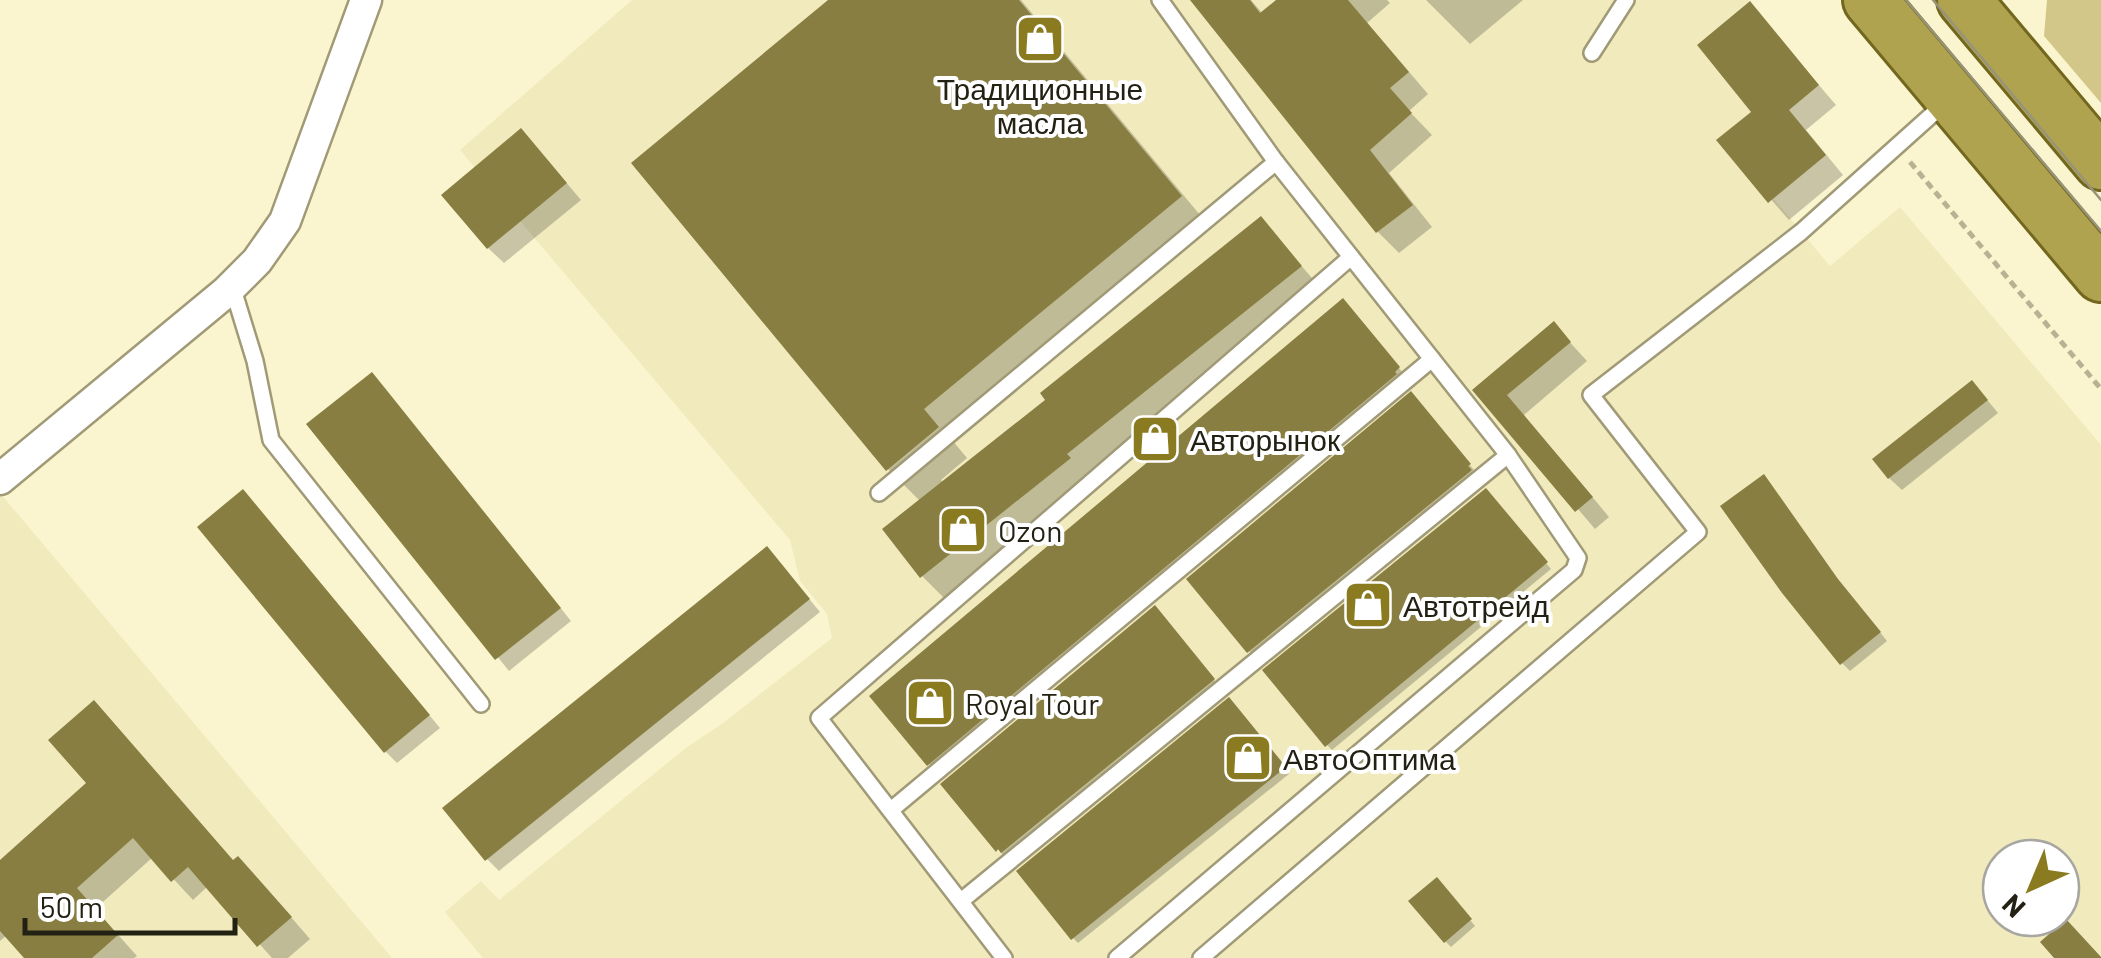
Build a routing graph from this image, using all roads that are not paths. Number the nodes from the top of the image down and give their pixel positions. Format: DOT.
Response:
graph roads {
  1 [pos="366,0"];
  2 [pos="1160,0"];
  3 [pos="1626,0"];
  4 [pos="1870,0"];
  5 [pos="1964,0"];
  6 [pos="1592,53"];
  7 [pos="1951,96"];
  8 [pos="1276,162"];
  9 [pos="2101,163"];
  10 [pos="1351,256"];
  11 [pos="2101,275"];
  12 [pos="232,286"];
  13 [pos="1432,359"];
  14 [pos="1508,455"];
  15 [pos="0,480"];
  16 [pos="879,493"];
  17 [pos="481,704"];
  18 [pos="890,810"];
  19 [pos="961,901"];
  20 [pos="1004,958"];
  21 [pos="1117,958"];
  22 [pos="1201,958"];
  1 -- 12 [label="street"];
  2 -- 8 [label="lane"];
  3 -- 6 [label="lane"];
  4 -- 7 [label="highway"];
  5 -- 9 [label="highway"];
  7 -- 11 [label="highway"];
  7 -- 22 [label="lane"];
  8 -- 10 [label="lane"];
  8 -- 16 [label="lane"];
  10 -- 13 [label="lane"];
  10 -- 18 [label="lane"];
  12 -- 15 [label="street"];
  12 -- 17 [label="lane"];
  13 -- 14 [label="lane"];
  13 -- 18 [label="lane"];
  14 -- 19 [label="lane"];
  14 -- 21 [label="lane"];
  18 -- 19 [label="lane"];
  19 -- 20 [label="lane"];
}
